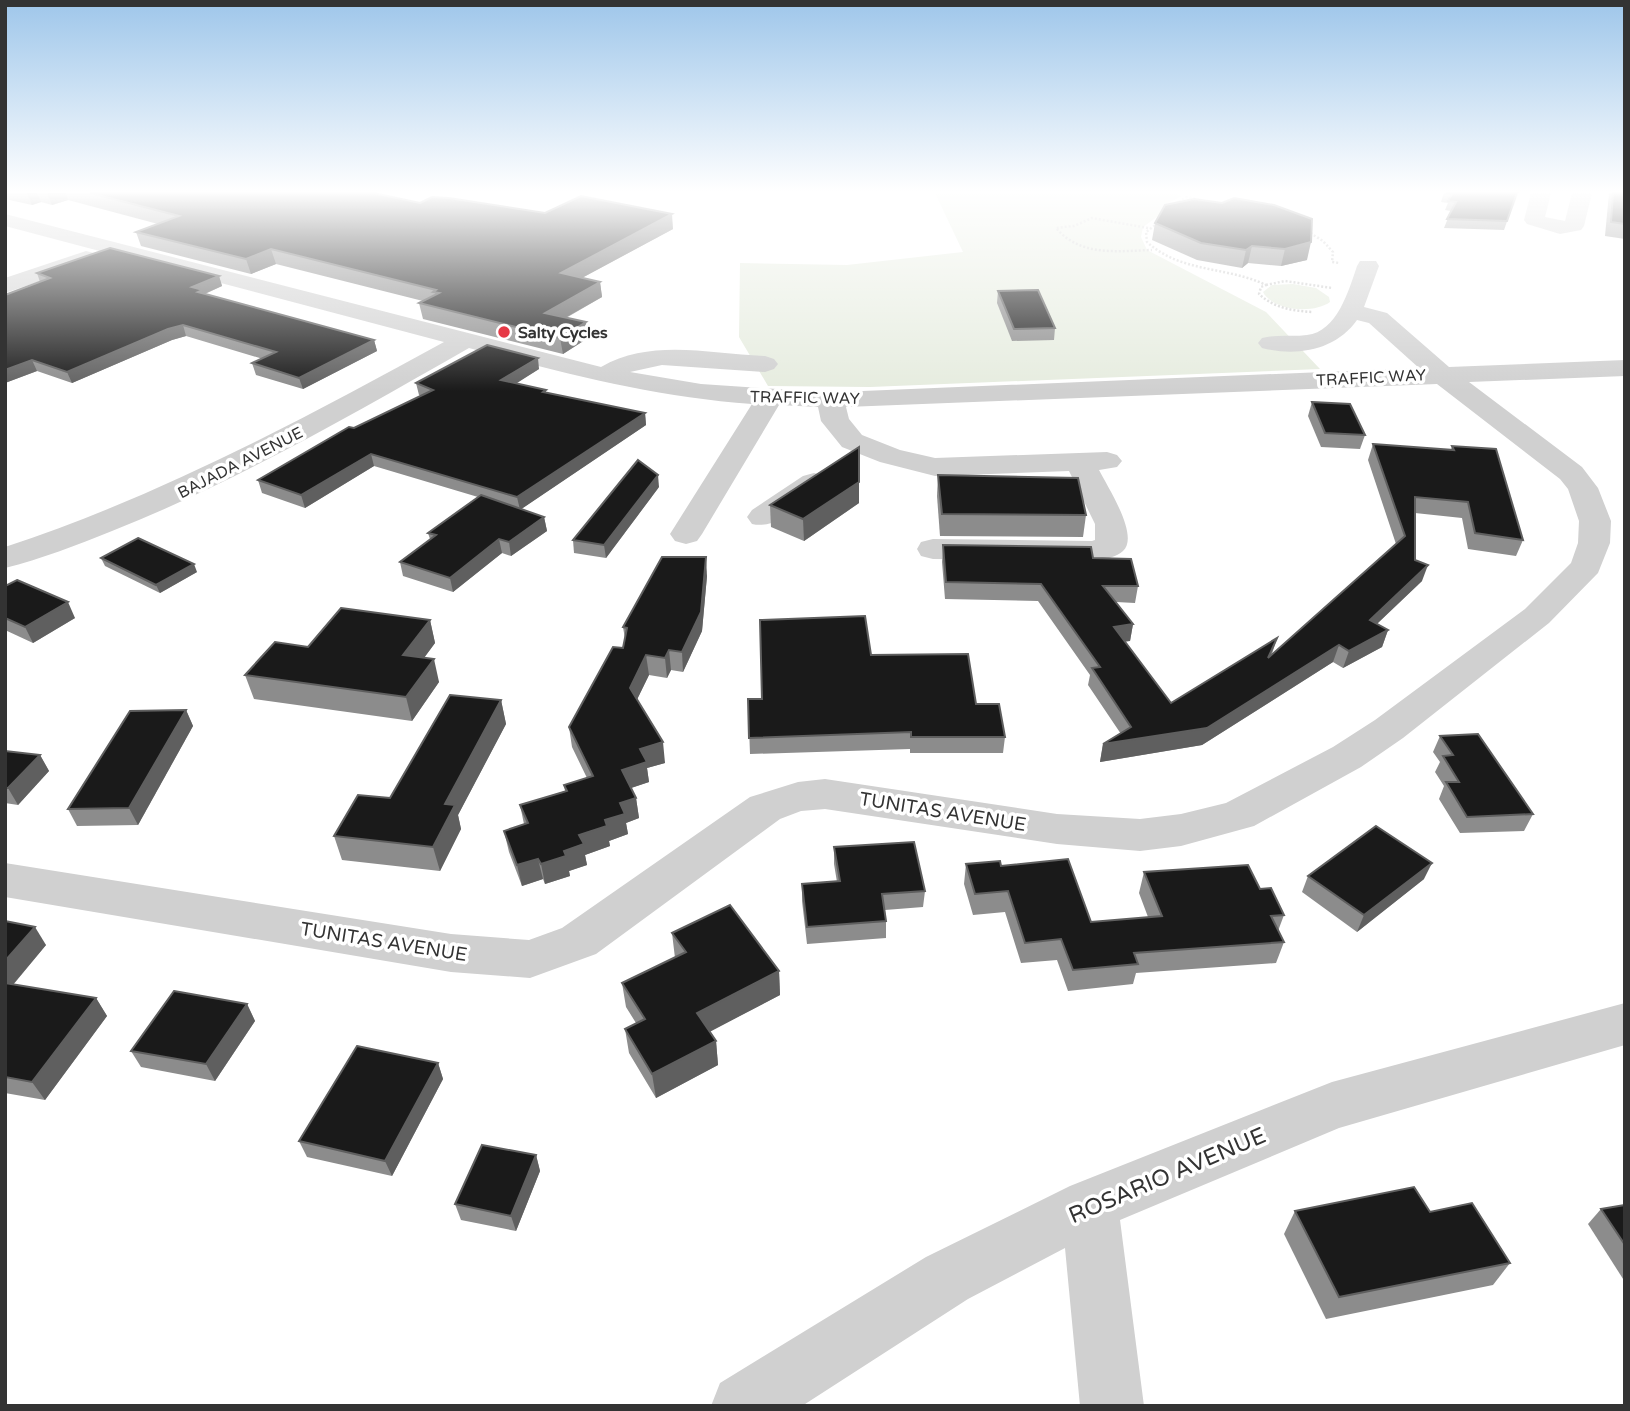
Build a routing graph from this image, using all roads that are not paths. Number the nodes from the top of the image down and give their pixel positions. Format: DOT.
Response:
graph roads {
  1 [pos="83,259"];
  2 [pos="149,259"];
  3 [pos="1368,266"];
  4 [pos="5,286"];
  5 [pos="1343,303"];
  6 [pos="464,341"];
  7 [pos="1271,343"];
  8 [pos="765,364"];
  9 [pos="1625,368"];
  10 [pos="1441,374"];
  11 [pos="604,376"];
  12 [pos="770,397"];
  13 [pos="830,399"];
  14 [pos="865,448"];
  15 [pos="763,517"];
  16 [pos="687,534"];
  17 [pos="933,549"];
  18 [pos="5,558"];
  19 [pos="5,880"];
  20 [pos="1625,1024"];
  21 [pos="1090,1205"];
  22 [pos="743,1406"];
  23 [pos="1112,1406"];
  1 -- 4 [label="street"];
  2 -- 6 [label="street, TRAFFIC WAY"];
  3 -- 5 [label="street"];
  5 -- 7 [label="street"];
  5 -- 10 [label="street, TUNITAS AVENUE"];
  6 -- 11 [label="street, TRAFFIC WAY"];
  6 -- 18 [label="street, BAJADA AVENUE"];
  8 -- 11 [label="street"];
  9 -- 10 [label="street, TRAFFIC WAY"];
  10 -- 13 [label="street, TRAFFIC WAY"];
  10 -- 19 [label="street, TUNITAS AVENUE"];
  11 -- 12 [label="street, TRAFFIC WAY"];
  12 -- 13 [label="street, TRAFFIC WAY"];
  12 -- 16 [label="street"];
  13 -- 14 [label="street"];
  14 -- 15 [label="street"];
  14 -- 17 [label="street"];
  20 -- 21 [label="street, ROSARIO AVENUE"];
  21 -- 22 [label="street, ROSARIO AVENUE"];
  21 -- 23 [label="street"];
}
